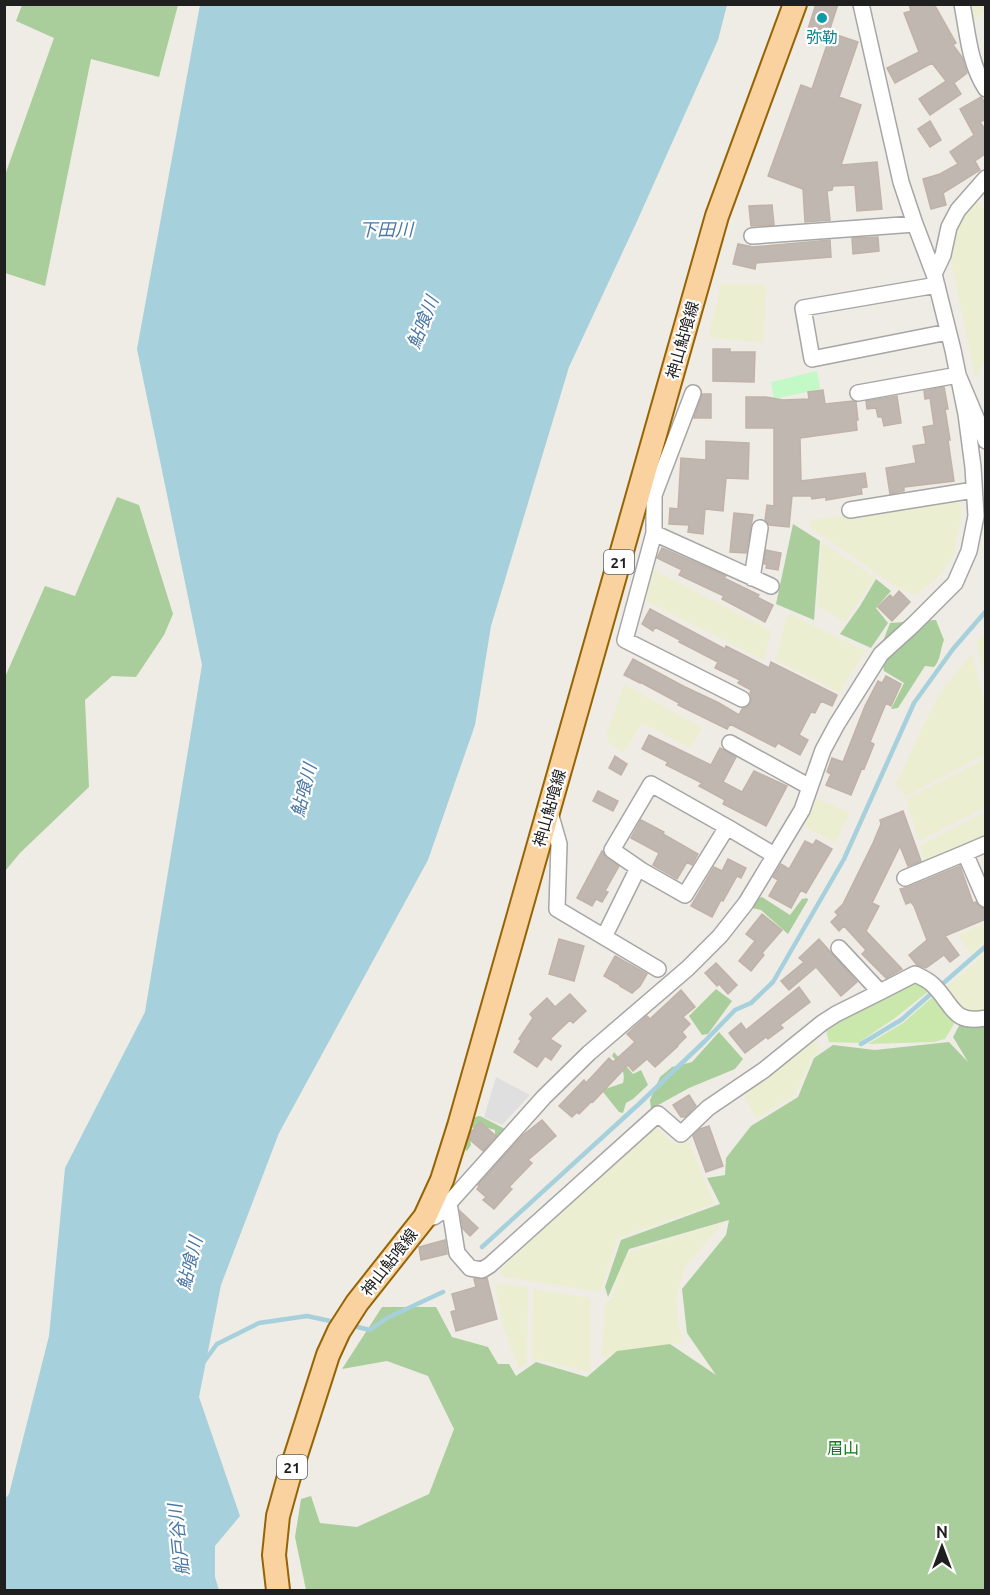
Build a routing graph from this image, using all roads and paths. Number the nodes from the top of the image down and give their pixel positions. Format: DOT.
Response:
graph roads {
  1 [pos="795,4"];
  2 [pos="861,4"];
  3 [pos="962,4"];
  4 [pos="986,89"];
  5 [pos="986,178"];
  6 [pos="915,224"];
  7 [pos="752,236"];
  8 [pos="935,279"];
  9 [pos="948,332"];
  10 [pos="958,375"];
  11 [pos="693,393"];
  12 [pos="858,393"];
  13 [pos="986,441"];
  14 [pos="974,490"];
  15 [pos="647,492"];
  16 [pos="850,510"];
  17 [pos="760,528"];
  18 [pos="654,533"];
  19 [pos="752,578"];
  20 [pos="771,586"];
  21 [pos="742,699"];
  22 [pos="730,743"];
  23 [pos="810,787"];
  24 [pos="549,809"];
  25 [pos="727,827"];
  26 [pos="986,844"];
  27 [pos="965,853"];
  28 [pos="774,855"];
  29 [pos="638,868"];
  30 [pos="905,878"];
  31 [pos="985,899"];
  32 [pos="604,936"];
  33 [pos="839,948"];
  34 [pos="658,969"];
  35 [pos="880,992"];
  36 [pos="986,1018"];
  37 [pos="449,1203"];
  38 [pos="425,1217"];
  39 [pos="279,1590"];
  1 -- 15 [label="main road, 神山鮎喰線 / 21"];
  2 -- 6 [label="street"];
  3 -- 4 [label="street"];
  5 -- 8 [label="street"];
  6 -- 7 [label="street"];
  6 -- 8 [label="street"];
  8 -- 9 [label="street"];
  8 -- 9 [label="street"];
  9 -- 10 [label="street"];
  10 -- 12 [label="street"];
  10 -- 13 [label="street"];
  10 -- 14 [label="street"];
  11 -- 15 [label="street"];
  14 -- 16 [label="street"];
  14 -- 23 [label="street"];
  15 -- 18 [label="street"];
  15 -- 24 [label="main road, 神山鮎喰線 / 21"];
  17 -- 19 [label="street"];
  18 -- 19 [label="street"];
  18 -- 21 [label="street"];
  19 -- 20 [label="street"];
  22 -- 23 [label="street"];
  23 -- 28 [label="street"];
  24 -- 32 [label="street"];
  24 -- 38 [label="main road, 神山鮎喰線 / 21"];
  25 -- 28 [label="street"];
  25 -- 29 [label="street"];
  25 -- 29 [label="street"];
  26 -- 27 [label="street"];
  27 -- 30 [label="street"];
  27 -- 31 [label="street"];
  28 -- 37 [label="street"];
  29 -- 32 [label="street"];
  32 -- 34 [label="street"];
  33 -- 35 [label="street"];
  35 -- 36 [label="street"];
  35 -- 37 [label="street"];
  37 -- 38 [label="street"];
  38 -- 39 [label="main road, 神山鮎喰線 / 21"];
}
